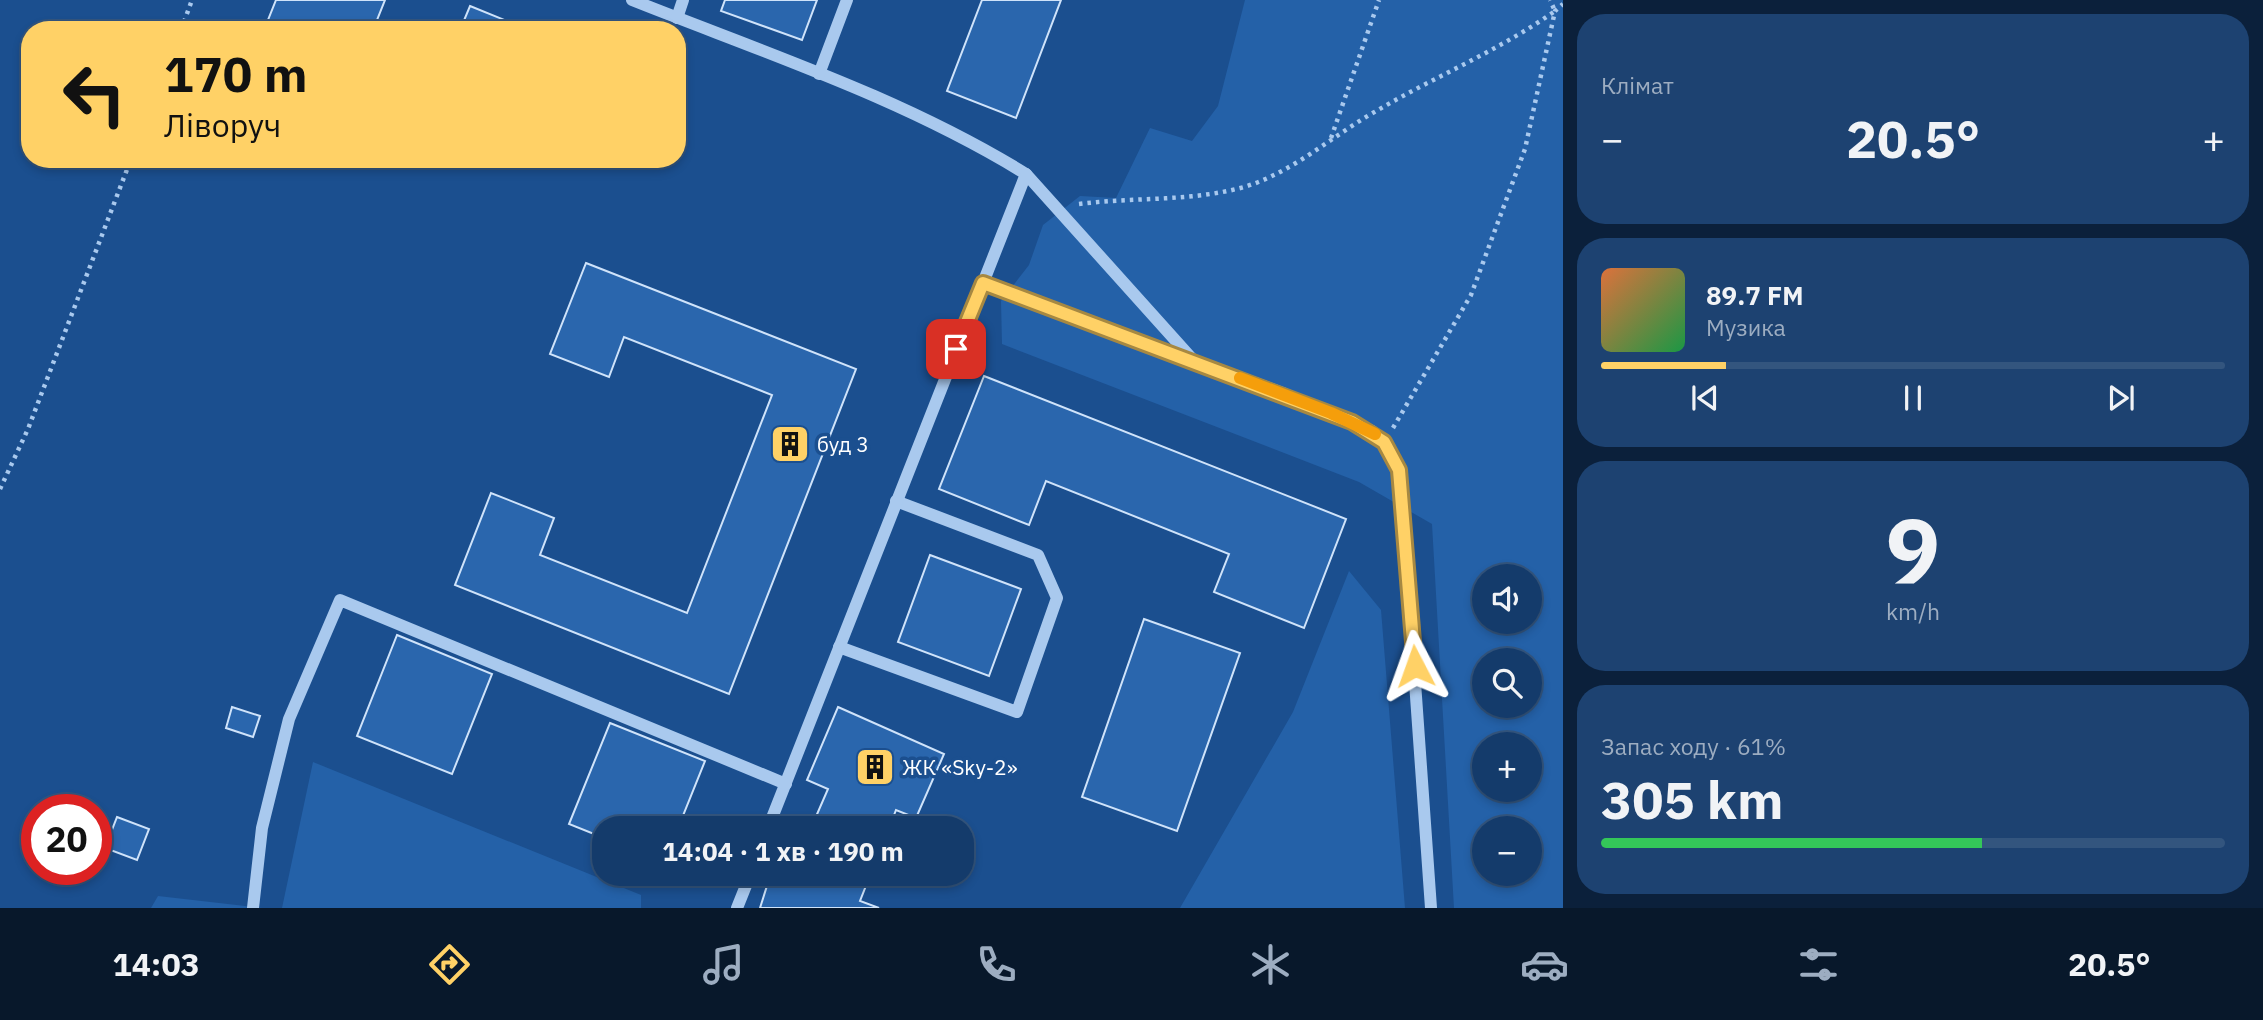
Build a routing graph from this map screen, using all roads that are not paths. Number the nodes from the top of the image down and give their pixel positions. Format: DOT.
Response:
graph roads {
  1 [pos="632,0"];
  2 [pos="684,0"];
  3 [pos="847,0"];
  4 [pos="677,18"];
  5 [pos="685,21"];
  6 [pos="686,22"];
  7 [pos="819,74"];
  8 [pos="1026,174"];
  9 [pos="983,283"];
  10 [pos="1196,362"];
  11 [pos="896,502"];
  12 [pos="839,647"];
  13 [pos="786,784"];
  14 [pos="773,816"];
  15 [pos="746,886"];
  16 [pos="253,908"];
  17 [pos="737,908"];
  18 [pos="1431,908"];
  1 -- 4 [label="lane"];
  2 -- 4 [label="lane"];
  3 -- 7 [label="lane"];
  4 -- 5 [label="lane"];
  6 -- 7 [label="lane"];
  7 -- 8 [label="lane"];
  8 -- 9 [label="lane"];
  8 -- 10 [label="lane"];
  9 -- 10 [label="lane"];
  9 -- 11 [label="lane"];
  10 -- 18 [label="lane"];
  11 -- 12 [label="lane"];
  11 -- 12 [label="lane"];
  12 -- 13 [label="lane"];
  13 -- 14 [label="lane"];
  13 -- 16 [label="lane"];
  15 -- 17 [label="lane"];
}
